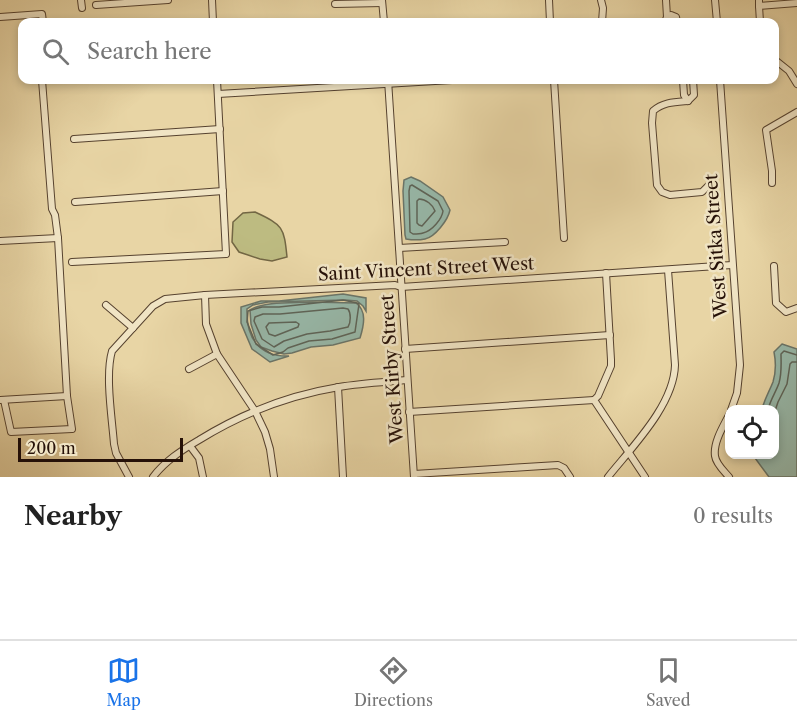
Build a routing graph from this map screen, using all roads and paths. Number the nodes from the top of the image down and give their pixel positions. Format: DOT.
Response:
graph roads {
  1 [pos="81,0"];
  2 [pos="168,0"];
  3 [pos="212,0"];
  4 [pos="549,0"];
  5 [pos="601,0"];
  6 [pos="666,0"];
  7 [pos="715,0"];
  8 [pos="382,1"];
  9 [pos="759,3"];
  10 [pos="797,3"];
  11 [pos="335,4"];
  12 [pos="96,5"];
  13 [pos="81,8"];
  14 [pos="0,17"];
  15 [pos="42,18"];
  16 [pos="213,18"];
  17 [pos="384,18"];
  18 [pos="550,18"];
  19 [pos="602,18"];
  20 [pos="666,18"];
  21 [pos="717,18"];
  22 [pos="779,63"];
  23 [pos="42,84"];
  24 [pos="217,84"];
  25 [pos="349,84"];
  26 [pos="388,84"];
  27 [pos="554,84"];
  28 [pos="683,84"];
  29 [pos="693,84"];
  30 [pos="720,84"];
  31 [pos="797,84"];
  32 [pos="218,94"];
  33 [pos="688,101"];
  34 [pos="797,112"];
  35 [pos="220,129"];
  36 [pos="74,139"];
  37 [pos="772,183"];
  38 [pos="710,184"];
  39 [pos="223,191"];
  40 [pos="75,202"];
  41 [pos="58,238"];
  42 [pos="564,238"];
  43 [pos="0,241"];
  44 [pos="505,242"];
  45 [pos="399,248"];
  46 [pos="72,262"];
  47 [pos="732,265"];
  48 [pos="774,266"];
  49 [pos="668,270"];
  50 [pos="606,273"];
  51 [pos="401,287"];
  52 [pos="205,295"];
  53 [pos="106,305"];
  54 [pos="797,308"];
  55 [pos="133,328"];
  56 [pos="610,335"];
  57 [pos="405,349"];
  58 [pos="217,354"];
  59 [pos="189,369"];
  60 [pos="407,380"];
  61 [pos="338,387"];
  62 [pos="67,396"];
  63 [pos="2,400"];
  64 [pos="594,400"];
  65 [pos="732,405"];
  66 [pos="255,411"];
  67 [pos="410,412"];
  68 [pos="725,423"];
  69 [pos="190,446"];
  70 [pos="628,452"];
  71 [pos="414,476"];
  72 [pos="129,477"];
  73 [pos="153,477"];
  74 [pos="203,477"];
  75 [pos="274,477"];
  76 [pos="344,477"];
  77 [pos="570,477"];
  78 [pos="608,477"];
  79 [pos="645,477"];
  80 [pos="729,477"];
  1 -- 13 [label="street"];
  2 -- 12 [label="street"];
  3 -- 16 [label="street"];
  4 -- 18 [label="street"];
  5 -- 19 [label="street"];
  6 -- 20 [label="street"];
  7 -- 21 [label="street"];
  8 -- 11 [label="street"];
  8 -- 17 [label="street"];
  9 -- 10 [label="street"];
  14 -- 15 [label="street"];
  22 -- 31 [label="street"];
  23 -- 41 [label="street"];
  24 -- 32 [label="street"];
  25 -- 32 [label="street"];
  26 -- 45 [label="street, West Kirby Street"];
  27 -- 42 [label="street"];
  28 -- 33 [label="street"];
  29 -- 33 [label="street"];
  30 -- 47 [label="street, West Sitka Street"];
  32 -- 35 [label="street"];
  33 -- 38 [label="street"];
  34 -- 37 [label="street"];
  35 -- 36 [label="street"];
  35 -- 39 [label="street"];
  39 -- 40 [label="street"];
  39 -- 46 [label="street"];
  41 -- 43 [label="street"];
  41 -- 62 [label="street"];
  44 -- 45 [label="street"];
  45 -- 51 [label="street, West Kirby Street"];
  47 -- 49 [label="street, Saint Vincent Street West"];
  47 -- 65 [label="street, West Sitka Street"];
  48 -- 54 [label="street"];
  49 -- 50 [label="street, Saint Vincent Street West"];
  49 -- 70 [label="street"];
  50 -- 51 [label="street, Saint Vincent Street West"];
  50 -- 56 [label="street"];
  51 -- 52 [label="street, Saint Vincent Street West"];
  51 -- 57 [label="street, West Kirby Street"];
  52 -- 55 [label="street, Saint Vincent Street West"];
  52 -- 58 [label="street"];
  53 -- 55 [label="street"];
  55 -- 72 [label="street, Saint Vincent Street West"];
  56 -- 57 [label="street"];
  56 -- 64 [label="street"];
  57 -- 60 [label="street, West Kirby Street"];
  58 -- 59 [label="street"];
  58 -- 66 [label="street"];
  60 -- 61 [label="street"];
  60 -- 67 [label="street, West Kirby Street"];
  61 -- 66 [label="street"];
  61 -- 76 [label="street"];
  62 -- 63 [label="street"];
  62 -- 63 [label="street"];
  64 -- 67 [label="street"];
  64 -- 70 [label="street"];
  66 -- 69 [label="street"];
  66 -- 75 [label="street"];
  67 -- 71 [label="street, West Kirby Street"];
  68 -- 80 [label="street, West Sitka Street"];
  69 -- 73 [label="street"];
  69 -- 74 [label="street"];
  70 -- 78 [label="street"];
  70 -- 79 [label="street"];
  71 -- 77 [label="street"];
}
